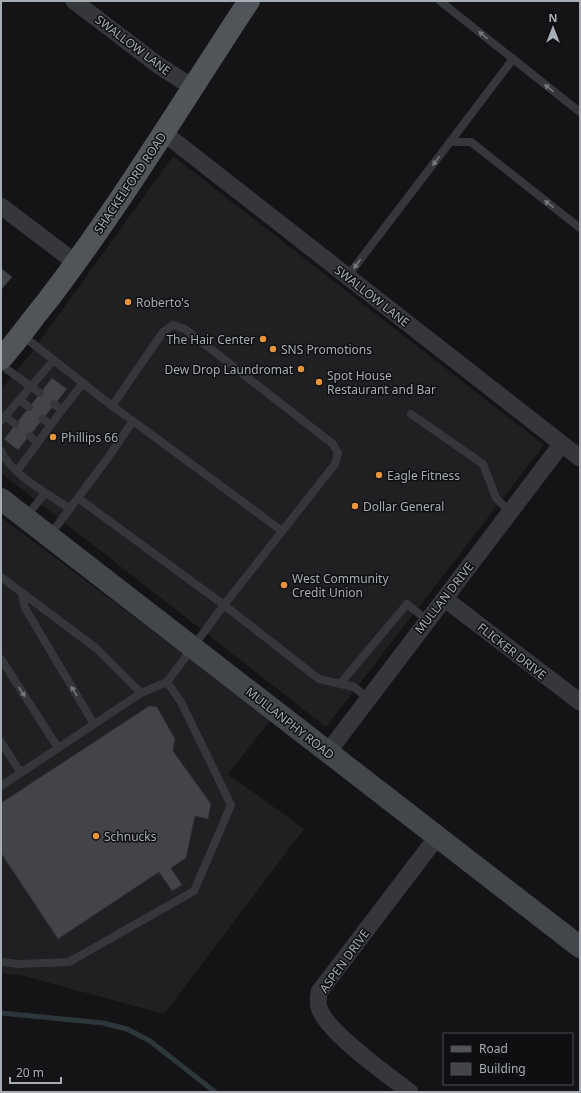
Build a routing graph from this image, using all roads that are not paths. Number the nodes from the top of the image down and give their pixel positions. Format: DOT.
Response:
graph roads {
  1 [pos="74,1"];
  2 [pos="249,1"];
  3 [pos="440,1"];
  4 [pos="513,59"];
  5 [pos="192,87"];
  6 [pos="580,112"];
  7 [pos="164,133"];
  8 [pos="450,142"];
  9 [pos="1,206"];
  10 [pos="580,228"];
  11 [pos="76,263"];
  12 [pos="347,277"];
  13 [pos="21,334"];
  14 [pos="1,359"];
  15 [pos="54,360"];
  16 [pos="1,365"];
  17 [pos="83,383"];
  18 [pos="31,387"];
  19 [pos="40,393"];
  20 [pos="20,400"];
  21 [pos="54,404"];
  22 [pos="112,406"];
  23 [pos="29,407"];
  24 [pos="62,410"];
  25 [pos="411,414"];
  26 [pos="43,418"];
  27 [pos="3,419"];
  28 [pos="133,421"];
  29 [pos="16,424"];
  30 [pos="51,425"];
  31 [pos="30,436"];
  32 [pos="38,443"];
  33 [pos="561,445"];
  34 [pos="1,451"];
  35 [pos="580,458"];
  36 [pos="17,471"];
  37 [pos="45,492"];
  38 [pos="1,498"];
  39 [pos="78,498"];
  40 [pos="69,508"];
  41 [pos="510,512"];
  42 [pos="26,517"];
  43 [pos="282,531"];
  44 [pos="49,535"];
  45 [pos="1,578"];
  46 [pos="22,593"];
  47 [pos="445,599"];
  48 [pos="224,605"];
  49 [pos="428,620"];
  50 [pos="192,647"];
  51 [pos="1,659"];
  52 [pos="167,682"];
  53 [pos="340,684"];
  54 [pos="141,693"];
  55 [pos="368,698"];
  56 [pos="580,702"];
  57 [pos="94,724"];
  58 [pos="1,742"];
  59 [pos="58,748"];
  60 [pos="328,752"];
  61 [pos="20,773"];
  62 [pos="1,786"];
  63 [pos="437,837"];
  64 [pos="580,947"];
  65 [pos="1,962"];
  66 [pos="410,1092"];
  1 -- 5 [label="street, SWALLOW LANE"];
  2 -- 5 [label="main road, SHACKELFORD ROAD"];
  4 -- 3 [label="lane, one-way"];
  6 -- 4 [label="lane, one-way"];
  4 -- 8 [label="lane"];
  5 -- 7 [label="main road, SHACKELFORD ROAD"];
  7 -- 11 [label="main road, SHACKELFORD ROAD"];
  7 -- 12 [label="street, SWALLOW LANE"];
  10 -- 8 [label="lane, one-way"];
  8 -- 12 [label="lane, one-way"];
  9 -- 11 [label="street"];
  11 -- 13 [label="main road, SHACKELFORD ROAD"];
  12 -- 33 [label="street, SWALLOW LANE"];
  13 -- 14 [label="main road, SHACKELFORD ROAD"];
  13 -- 15 [label="lane"];
  15 -- 17 [label="lane"];
  15 -- 18 [label="lane"];
  16 -- 18 [label="lane"];
  17 -- 22 [label="lane"];
  17 -- 24 [label="lane"];
  18 -- 19 [label="lane"];
  18 -- 20 [label="lane"];
  20 -- 23 [label="lane"];
  20 -- 27 [label="lane"];
  21 -- 24 [label="lane"];
  22 -- 28 [label="lane"];
  22 -- 43 [label="lane"];
  24 -- 30 [label="lane"];
  25 -- 41 [label="lane"];
  26 -- 30 [label="lane"];
  27 -- 29 [label="lane"];
  28 -- 39 [label="lane"];
  28 -- 43 [label="lane"];
  30 -- 32 [label="lane"];
  31 -- 32 [label="lane"];
  32 -- 36 [label="lane"];
  33 -- 35 [label="street, SWALLOW LANE"];
  33 -- 41 [label="street, MULLAN DRIVE"];
  34 -- 36 [label="lane"];
  36 -- 37 [label="lane"];
  37 -- 40 [label="lane"];
  37 -- 42 [label="lane"];
  38 -- 42 [label="street, MULLANPHY ROAD"];
  39 -- 40 [label="lane"];
  39 -- 48 [label="lane"];
  40 -- 44 [label="lane"];
  41 -- 47 [label="street, MULLAN DRIVE"];
  42 -- 44 [label="street, MULLANPHY ROAD"];
  43 -- 48 [label="lane"];
  44 -- 50 [label="street, MULLANPHY ROAD"];
  45 -- 46 [label="lane"];
  46 -- 54 [label="lane"];
  57 -- 46 [label="lane, one-way"];
  47 -- 49 [label="street, MULLAN DRIVE"];
  47 -- 56 [label="street, FLICKER DRIVE"];
  48 -- 50 [label="lane"];
  48 -- 53 [label="lane"];
  49 -- 53 [label="lane"];
  49 -- 55 [label="street, MULLAN DRIVE"];
  50 -- 52 [label="lane"];
  50 -- 60 [label="street, MULLANPHY ROAD"];
  51 -- 59 [label="lane, one-way"];
  52 -- 54 [label="lane"];
  52 -- 65 [label="lane"];
  53 -- 55 [label="lane"];
  54 -- 57 [label="lane"];
  55 -- 60 [label="street, MULLAN DRIVE"];
  57 -- 59 [label="lane"];
  58 -- 61 [label="lane"];
  59 -- 61 [label="lane"];
  60 -- 63 [label="street, MULLANPHY ROAD"];
  61 -- 62 [label="lane"];
  63 -- 64 [label="street, MULLANPHY ROAD"];
  63 -- 66 [label="street, ASPEN DRIVE"];
}
